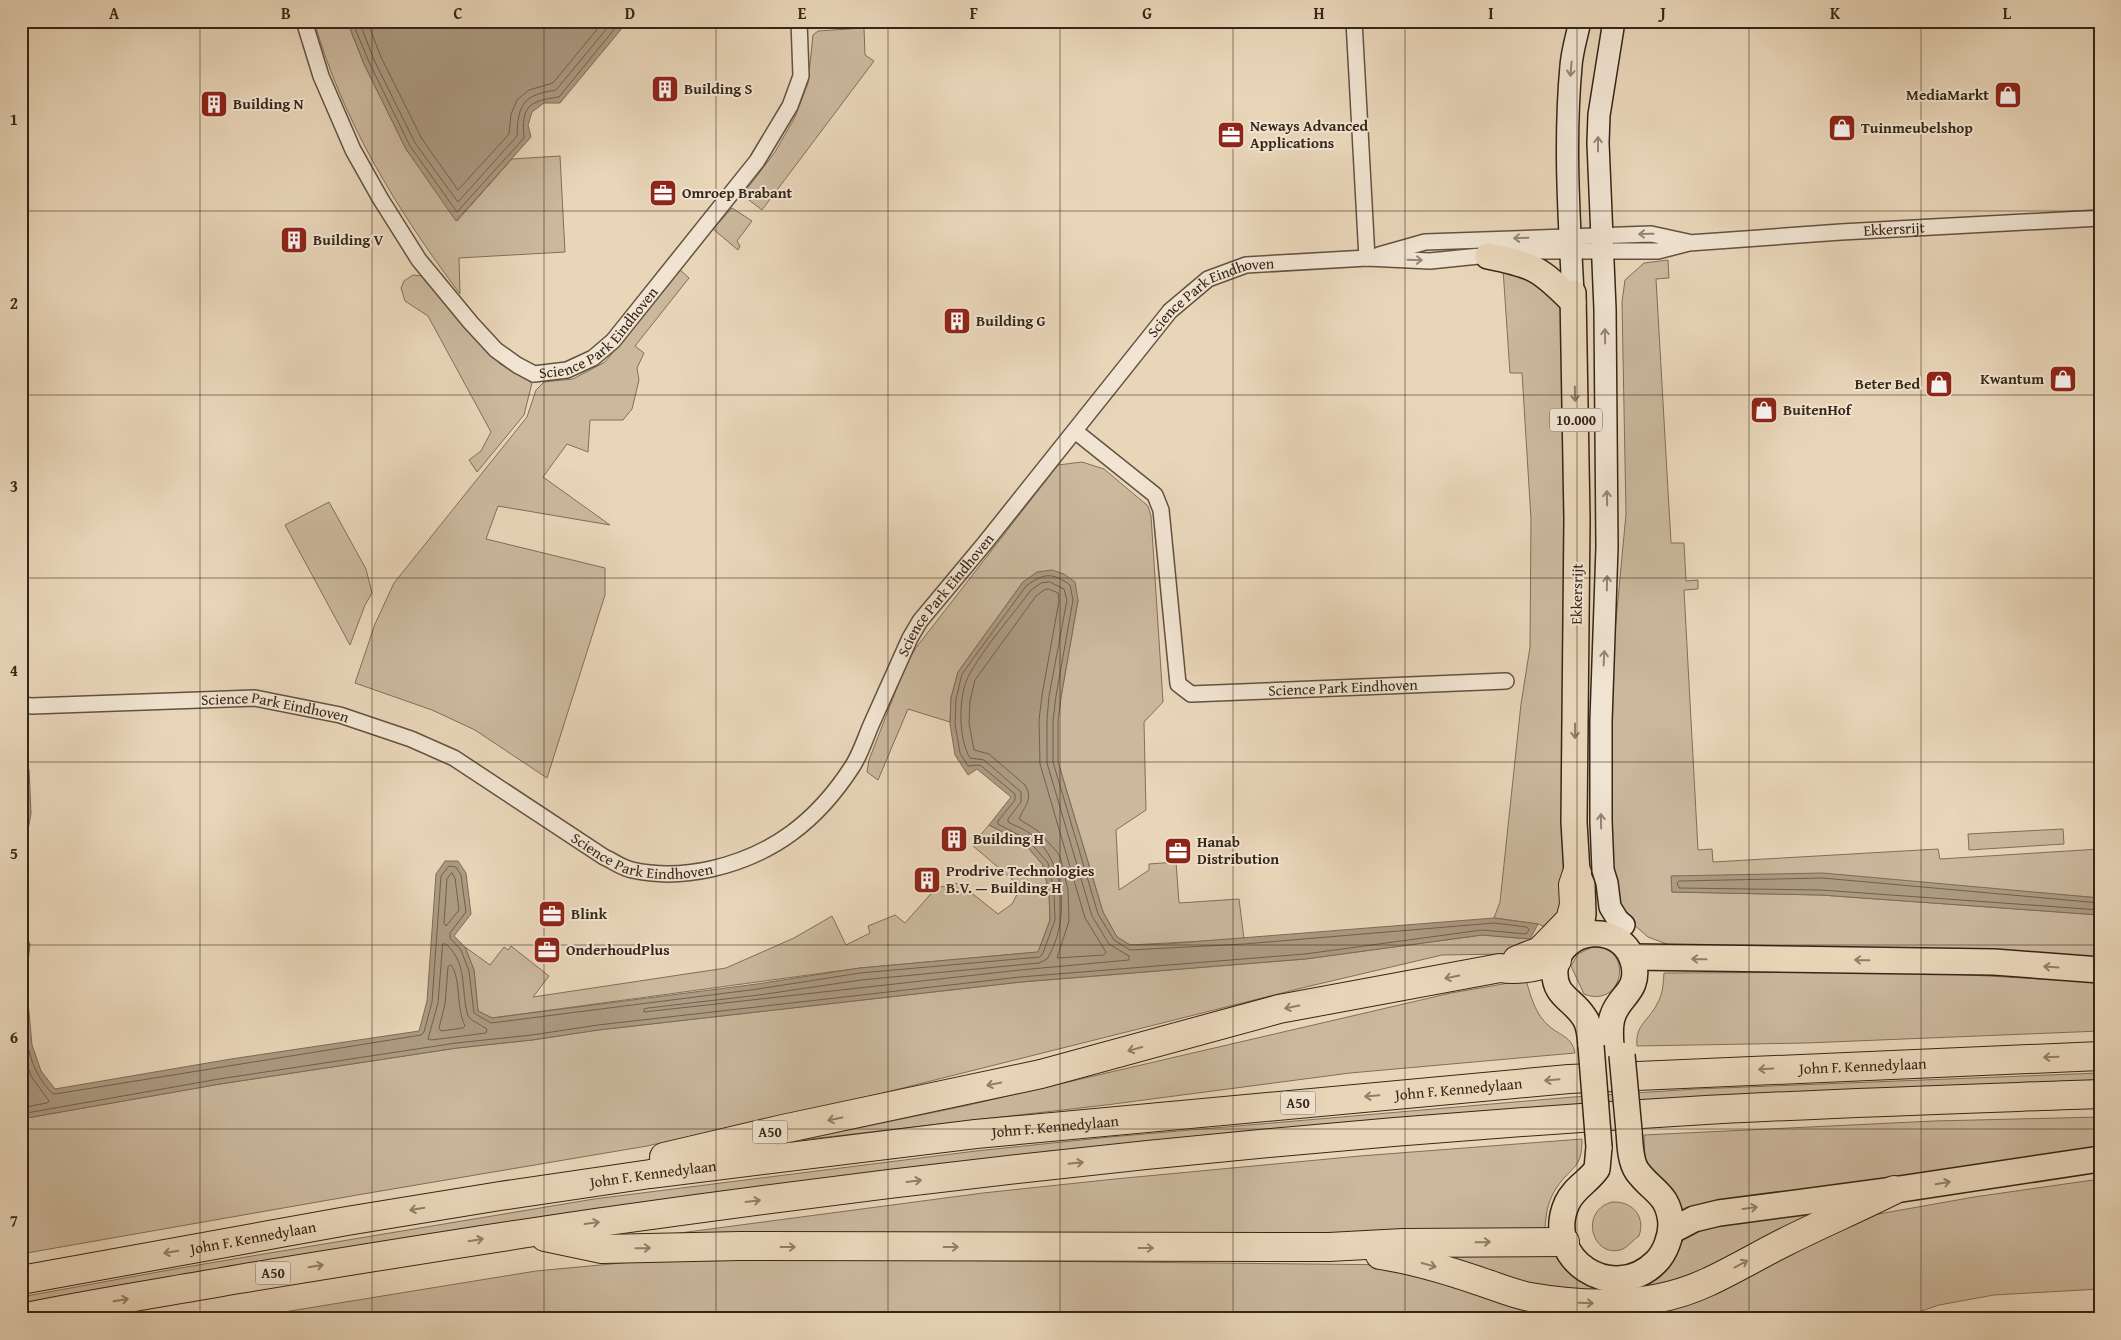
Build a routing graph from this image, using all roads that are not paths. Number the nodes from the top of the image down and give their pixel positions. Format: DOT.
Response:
graph roads {
  1 [pos="304,21"];
  2 [pos="799,21"];
  3 [pos="1354,21"];
  4 [pos="1580,21"];
  5 [pos="1614,21"];
  6 [pos="2100,218"];
  7 [pos="1570,244"];
  8 [pos="1601,244"];
  9 [pos="1488,256"];
  10 [pos="1367,258"];
  11 [pos="1573,297"];
  12 [pos="1075,431"];
  13 [pos="1506,681"];
  14 [pos="21,705"];
  15 [pos="1590,871"];
  16 [pos="1616,930"];
  17 [pos="1580,935"];
  18 [pos="1639,957"];
  19 [pos="1557,960"];
  20 [pos="1500,968"];
  21 [pos="2100,970"];
  22 [pos="1608,1045"];
  23 [pos="2100,1056"];
  24 [pos="2100,1094"];
  25 [pos="1616,1145"];
  26 [pos="2100,1159"];
  27 [pos="1894,1190"];
  28 [pos="500,1196"];
  29 [pos="1670,1231"];
  30 [pos="526,1232"];
  31 [pos="1565,1242"];
  32 [pos="1329,1247"];
  33 [pos="21,1280"];
  34 [pos="21,1318"];
  1 -- 2 [label="street, Science Park Eindhoven"];
  3 -- 10 [label="street"];
  4 -- 7 [label="main road, Ekkersrijt / 10.000, one-way"];
  8 -- 5 [label="main road, Ekkersrijt / 10.000, one-way"];
  6 -- 8 [label="street, Ekkersrijt"];
  7 -- 8 [label="street, Ekkersrijt"];
  7 -- 9 [label="street, Science Park Eindhoven"];
  7 -- 10 [label="street, Science Park Eindhoven, one-way"];
  7 -- 11 [label="main road, Ekkersrijt / 10.000"];
  15 -- 8 [label="main road, Ekkersrijt / 10.000, one-way"];
  10 -- 9 [label="street, Science Park Eindhoven, one-way"];
  9 -- 11 [label="highway"];
  10 -- 12 [label="street, Science Park Eindhoven"];
  11 -- 15 [label="highway, Ekkersrijt / 10.000, one-way"];
  12 -- 13 [label="street, Science Park Eindhoven"];
  12 -- 14 [label="street, Science Park Eindhoven"];
  15 -- 16 [label="main road, Ekkersrijt / 10.000"];
  15 -- 17 [label="highway, Ekkersrijt / 10.000"];
  15 -- 20 [label="highway, A50"];
  16 -- 17 [label="highway"];
  16 -- 18 [label="highway"];
  17 -- 19 [label="highway"];
  21 -- 18 [label="highway, one-way"];
  18 -- 22 [label="highway"];
  19 -- 20 [label="highway, A50"];
  19 -- 22 [label="highway"];
  20 -- 28 [label="highway, A50, one-way"];
  22 -- 25 [label="highway, bridge"];
  23 -- 28 [label="highway, John F. Kennedylaan / A50, one-way"];
  30 -- 24 [label="highway, A50, one-way"];
  25 -- 29 [label="highway"];
  25 -- 31 [label="highway"];
  25 -- 31 [label="highway"];
  27 -- 26 [label="highway, one-way"];
  29 -- 27 [label="highway, one-way"];
  32 -- 27 [label="highway, A50, one-way"];
  28 -- 33 [label="highway, John F. Kennedylaan / A50, one-way"];
  29 -- 31 [label="highway"];
  30 -- 32 [label="highway, A50, one-way"];
  34 -- 30 [label="highway, A50, one-way"];
  32 -- 31 [label="highway, A50, one-way"];
}
